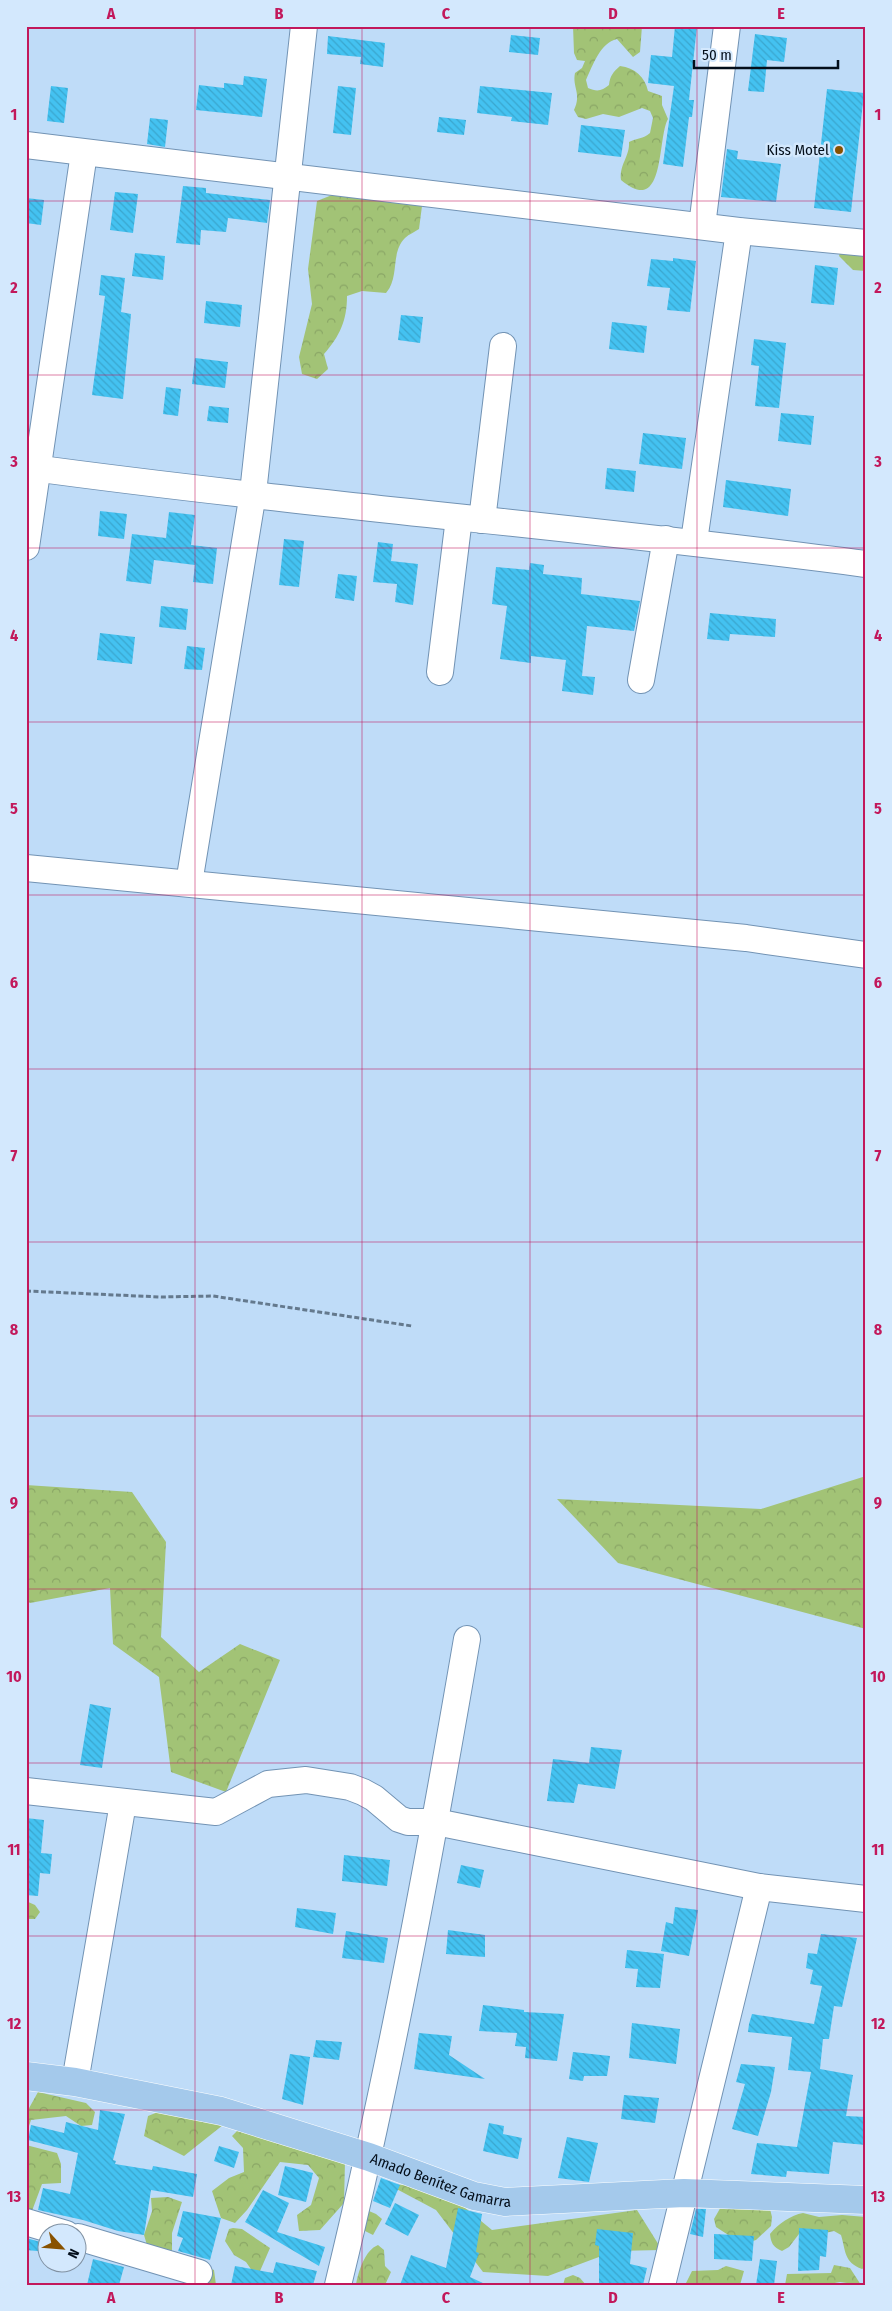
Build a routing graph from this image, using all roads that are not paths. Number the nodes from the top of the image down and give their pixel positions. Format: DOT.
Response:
graph roads {
  1 [pos="304,26"];
  2 [pos="727,26"];
  3 [pos="26,145"];
  4 [pos="84,153"];
  5 [pos="287,177"];
  6 [pos="702,226"];
  7 [pos="739,231"];
  8 [pos="866,243"];
  9 [pos="503,346"];
  10 [pos="32,468"];
  11 [pos="253,494"];
  12 [pos="471,519"];
  13 [pos="666,538"];
  14 [pos="694,542"];
  15 [pos="26,548"];
  16 [pos="866,564"];
  17 [pos="440,672"];
  18 [pos="641,680"];
  19 [pos="26,868"];
  20 [pos="188,883"];
  21 [pos="866,955"];
  22 [pos="467,1639"];
  23 [pos="26,1791"];
  24 [pos="123,1803"];
  25 [pos="436,1822"];
  26 [pos="759,1887"];
  27 [pos="866,1899"];
  28 [pos="27,2080"];
  29 [pos="75,2082"];
  30 [pos="369,2157"];
  31 [pos="684,2193"];
  32 [pos="866,2200"];
  33 [pos="26,2222"];
  34 [pos="38,2226"];
  35 [pos="88,2240"];
  36 [pos="199,2273"];
  37 [pos="338,2285"];
  38 [pos="662,2285"];
  1 -- 5 [label="street"];
  2 -- 6 [label="street"];
  3 -- 4 [label="street"];
  4 -- 5 [label="street"];
  4 -- 10 [label="street"];
  5 -- 6 [label="street"];
  5 -- 11 [label="street"];
  6 -- 7 [label="street"];
  7 -- 8 [label="street"];
  7 -- 14 [label="street"];
  9 -- 12 [label="street"];
  10 -- 11 [label="street"];
  10 -- 15 [label="street"];
  11 -- 12 [label="street"];
  11 -- 20 [label="street"];
  12 -- 13 [label="street"];
  12 -- 17 [label="street"];
  13 -- 14 [label="street"];
  13 -- 18 [label="street"];
  14 -- 16 [label="street"];
  19 -- 20 [label="street"];
  20 -- 21 [label="street"];
  22 -- 25 [label="street"];
  23 -- 24 [label="street"];
  24 -- 25 [label="street"];
  24 -- 29 [label="street"];
  25 -- 26 [label="street"];
  25 -- 30 [label="street"];
  26 -- 27 [label="street"];
  26 -- 31 [label="street"];
  28 -- 29 [label="main road, Amado Benítez Gamarra"];
  29 -- 30 [label="main road, Amado Benítez Gamarra"];
  30 -- 31 [label="main road, Amado Benítez Gamarra"];
  30 -- 37 [label="street"];
  31 -- 32 [label="main road, Amado Benítez Gamarra"];
  31 -- 38 [label="street"];
  33 -- 34 [label="street"];
  35 -- 36 [label="street"];
}
